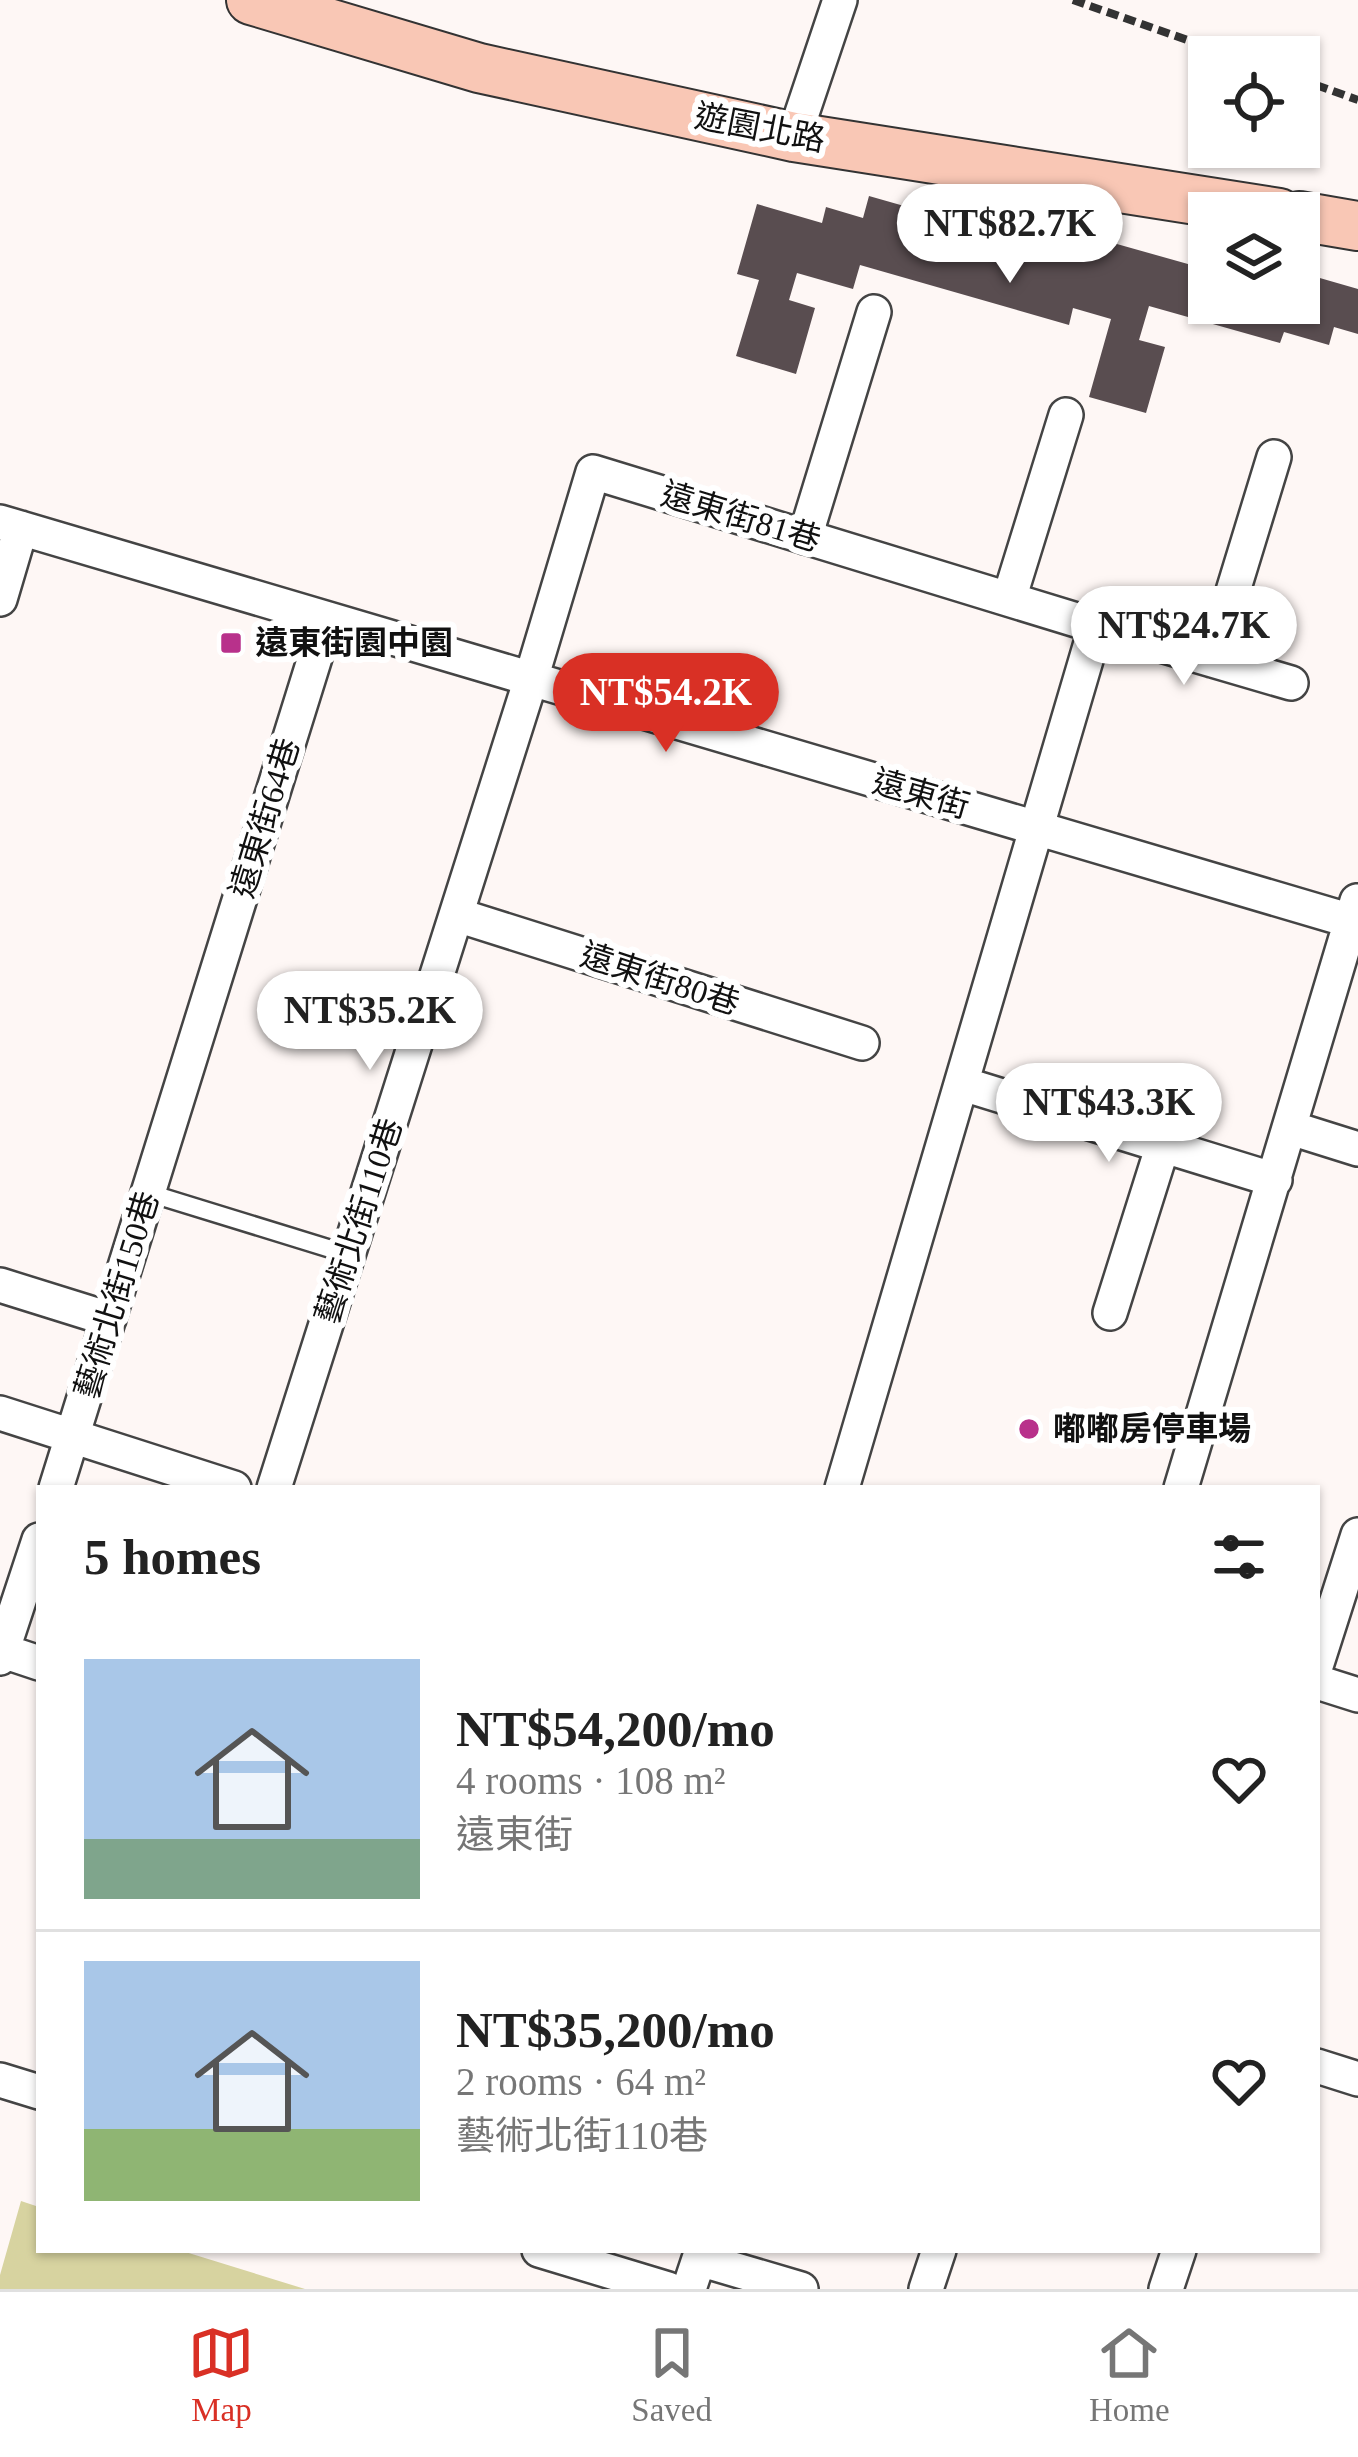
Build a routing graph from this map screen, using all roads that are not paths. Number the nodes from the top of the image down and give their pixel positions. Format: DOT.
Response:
graph roads {
  1 [pos="250,0"];
  2 [pos="840,0"];
  3 [pos="794,137"];
  4 [pos="1188,199"];
  5 [pos="1320,220"];
  6 [pos="1358,226"];
  7 [pos="874,312"];
  8 [pos="1066,415"];
  9 [pos="1274,457"];
  10 [pos="11,525"];
  11 [pos="806,537"];
  12 [pos="0,599"];
  13 [pos="1010,599"];
  14 [pos="327,619"];
  15 [pos="1096,626"];
  16 [pos="1212,660"];
  17 [pos="531,679"];
  18 [pos="1291,683"];
  19 [pos="1037,829"];
  20 [pos="457,915"];
  21 [pos="1356,915"];
  22 [pos="862,1043"];
  23 [pos="963,1084"];
  24 [pos="1291,1128"];
  25 [pos="1163,1145"];
  26 [pos="1358,1149"];
  27 [pos="161,1154"];
  28 [pos="1275,1180"];
  29 [pos="149,1193"];
  30 [pos="347,1254"];
  31 [pos="0,1285"];
  32 [pos="1110,1313"];
  33 [pos="110,1319"];
  34 [pos="0,1413"];
  35 [pos="74,1436"];
  36 [pos="57,1485"];
  37 [pos="225,1485"];
  38 [pos="275,1485"];
  39 [pos="843,1485"];
  40 [pos="1182,1485"];
  41 [pos="1358,1535"];
  42 [pos="36,1549"];
  43 [pos="1,1653"];
  44 [pos="1320,1655"];
  45 [pos="36,1662"];
  46 [pos="1320,1683"];
  47 [pos="1358,1695"];
  48 [pos="1320,2067"];
  49 [pos="1358,2079"];
  50 [pos="0,2080"];
  51 [pos="36,2091"];
  52 [pos="548,2253"];
  53 [pos="938,2253"];
  54 [pos="1178,2253"];
  55 [pos="697,2266"];
  56 [pos="668,2289"];
  57 [pos="801,2289"];
  58 [pos="926,2289"];
  59 [pos="1166,2289"];
  1 -- 3 [label="street, 遊園北路"];
  2 -- 3 [label="street"];
  3 -- 4 [label="street, 遊園北路"];
  5 -- 6 [label="street"];
  7 -- 11 [label="street"];
  8 -- 13 [label="street"];
  9 -- 16 [label="street"];
  10 -- 12 [label="street"];
  10 -- 14 [label="street, 遠東街"];
  11 -- 13 [label="street, 遠東街81巷"];
  11 -- 17 [label="street, 遠東街81巷"];
  13 -- 15 [label="street, 遠東街81巷"];
  14 -- 17 [label="street, 遠東街"];
  14 -- 27 [label="street, 遠東街64巷"];
  15 -- 16 [label="street, 遠東街81巷"];
  15 -- 19 [label="street"];
  16 -- 18 [label="street, 遠東街81巷"];
  17 -- 19 [label="street, 遠東街"];
  17 -- 20 [label="street, 藝術北街110巷"];
  19 -- 21 [label="street, 遠東街"];
  19 -- 23 [label="street"];
  20 -- 22 [label="street, 遠東街80巷"];
  20 -- 30 [label="street, 藝術北街110巷"];
  21 -- 24 [label="street"];
  23 -- 25 [label="street"];
  23 -- 39 [label="street"];
  24 -- 26 [label="street"];
  24 -- 28 [label="street"];
  25 -- 28 [label="street"];
  25 -- 32 [label="street"];
  27 -- 29 [label="street, 藝術北街150巷"];
  28 -- 40 [label="street"];
  29 -- 30 [label="lane"];
  29 -- 33 [label="street, 藝術北街150巷"];
  30 -- 38 [label="street, 藝術北街110巷"];
  31 -- 33 [label="street"];
  33 -- 35 [label="street, 藝術北街150巷"];
  34 -- 35 [label="street"];
  35 -- 36 [label="street, 藝術北街150巷"];
  35 -- 37 [label="street"];
  41 -- 44 [label="street"];
  42 -- 43 [label="street"];
  43 -- 45 [label="street"];
  46 -- 47 [label="street"];
  48 -- 49 [label="street"];
  50 -- 51 [label="street"];
  52 -- 56 [label="street"];
  53 -- 58 [label="street"];
  54 -- 59 [label="street"];
  55 -- 57 [label="street"];
}
